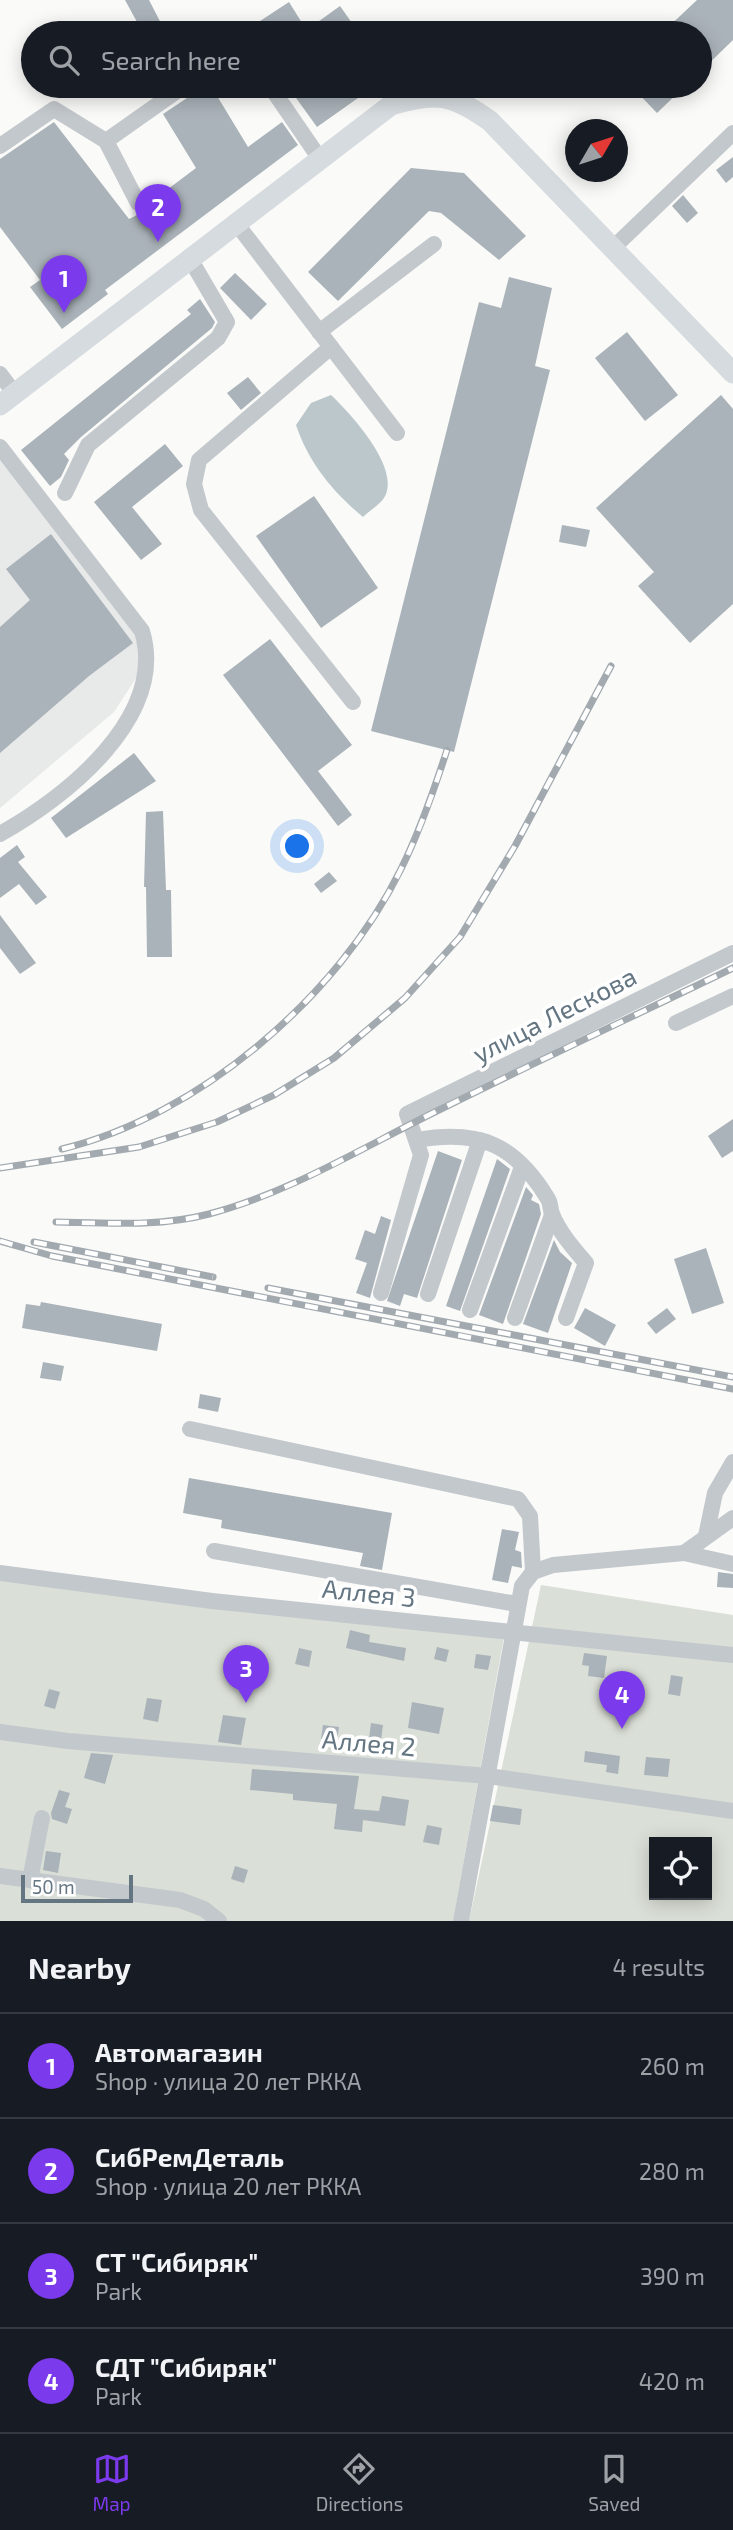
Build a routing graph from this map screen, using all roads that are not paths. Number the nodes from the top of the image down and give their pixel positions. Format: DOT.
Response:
graph roads {
  1 [pos="167,98"];
  2 [pos="278,98"];
  3 [pos="419,98"];
  4 [pos="450,98"];
  5 [pos="733,133"];
  6 [pos="106,141"];
  7 [pos="0,146"];
  8 [pos="320,159"];
  9 [pos="138,203"];
  10 [pos="236,223"];
  11 [pos="434,244"];
  12 [pos="614,247"];
  13 [pos="189,257"];
  14 [pos="319,332"];
  15 [pos="331,347"];
  16 [pos="733,373"];
  17 [pos="0,374"];
  18 [pos="7,399"];
  19 [pos="397,433"];
  20 [pos="0,447"];
  21 [pos="65,493"];
  22 [pos="353,702"];
  23 [pos="0,834"];
  24 [pos="733,953"];
  25 [pos="733,996"];
  26 [pos="676,1023"];
  27 [pos="418,1140"];
  28 [pos="480,1140"];
  29 [pos="523,1167"];
  30 [pos="552,1215"];
  31 [pos="380,1293"];
  32 [pos="428,1294"];
  33 [pos="470,1310"];
  34 [pos="515,1318"];
  35 [pos="566,1318"];
  36 [pos="190,1429"];
  37 [pos="733,1462"];
  38 [pos="733,1518"];
  39 [pos="706,1536"];
  40 [pos="214,1551"];
  41 [pos="684,1553"];
  42 [pos="733,1564"];
  43 [pos="533,1572"];
  44 [pos="0,1573"];
  45 [pos="517,1604"];
  46 [pos="514,1631"];
  47 [pos="733,1655"];
  48 [pos="0,1732"];
  49 [pos="488,1776"];
  50 [pos="733,1811"];
  51 [pos="43,1818"];
  52 [pos="0,1876"];
  53 [pos="30,1880"];
  54 [pos="219,1921"];
  55 [pos="461,1921"];
  1 -- 6 [label="street"];
  2 -- 8 [label="street"];
  3 -- 8 [label="main road"];
  4 -- 12 [label="main road"];
  5 -- 12 [label="street"];
  6 -- 7 [label="street"];
  6 -- 9 [label="street"];
  8 -- 10 [label="main road"];
  10 -- 14 [label="street"];
  10 -- 18 [label="main road"];
  11 -- 14 [label="street"];
  12 -- 16 [label="main road"];
  13 -- 21 [label="street"];
  14 -- 15 [label="street"];
  15 -- 19 [label="street"];
  15 -- 22 [label="street"];
  17 -- 18 [label="street"];
  20 -- 23 [label="street"];
  24 -- 27 [label="street, улица Лескова"];
  25 -- 26 [label="street"];
  27 -- 28 [label="street"];
  27 -- 31 [label="street"];
  28 -- 29 [label="street"];
  28 -- 32 [label="street"];
  29 -- 30 [label="street"];
  29 -- 33 [label="street"];
  30 -- 34 [label="street"];
  30 -- 35 [label="street"];
  36 -- 43 [label="street"];
  37 -- 39 [label="street"];
  38 -- 39 [label="street"];
  39 -- 41 [label="street"];
  40 -- 45 [label="street"];
  41 -- 42 [label="street"];
  41 -- 43 [label="street"];
  43 -- 45 [label="street"];
  44 -- 46 [label="street, Аллея 3"];
  45 -- 46 [label="street"];
  46 -- 47 [label="street, Аллея 3"];
  46 -- 49 [label="street"];
  48 -- 49 [label="street, Аллея 2"];
  49 -- 50 [label="street, Аллея 2"];
  49 -- 55 [label="street"];
  51 -- 53 [label="street"];
  52 -- 53 [label="street"];
  53 -- 54 [label="street"];
}
